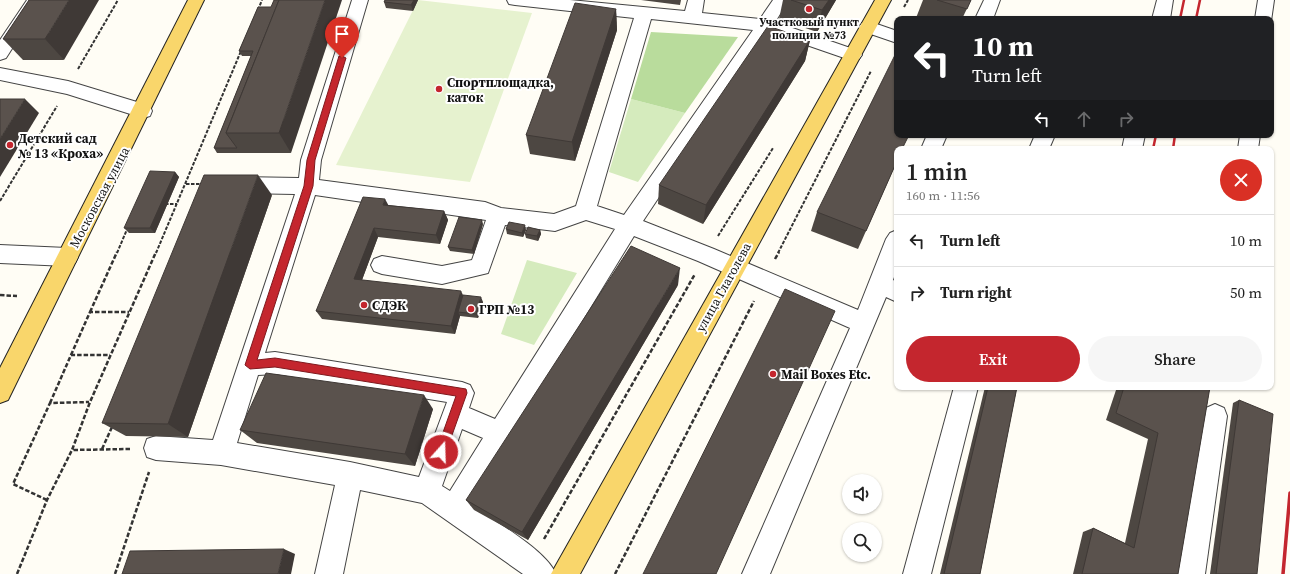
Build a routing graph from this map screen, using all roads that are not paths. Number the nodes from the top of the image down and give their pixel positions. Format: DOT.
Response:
graph roads {
  1 [pos="35,0"];
  2 [pos="196,0"];
  3 [pos="360,0"];
  4 [pos="515,0"];
  5 [pos="696,0"];
  6 [pos="781,0"];
  7 [pos="883,0"];
  8 [pos="992,0"];
  9 [pos="1165,0"];
  10 [pos="1266,0"];
  11 [pos="644,14"];
  12 [pos="985,16"];
  13 [pos="1162,16"];
  14 [pos="1264,16"];
  15 [pos="692,18"];
  16 [pos="0,22"];
  17 [pos="766,25"];
  18 [pos="18,27"];
  19 [pos="868,27"];
  20 [pos="894,36"];
  21 [pos="0,54"];
  22 [pos="853,55"];
  23 [pos="0,74"];
  24 [pos="143,111"];
  25 [pos="211,184"];
  26 [pos="308,186"];
  27 [pos="585,212"];
  28 [pos="498,216"];
  29 [pos="629,225"];
  30 [pos="0,254"];
  31 [pos="894,255"];
  32 [pos="67,257"];
  33 [pos="382,265"];
  34 [pos="733,268"];
  35 [pos="888,288"];
  36 [pos="863,323"];
  37 [pos="250,365"];
  38 [pos="965,390"];
  39 [pos="0,392"];
  40 [pos="455,414"];
  41 [pos="1215,416"];
  42 [pos="501,434"];
  43 [pos="156,448"];
  44 [pos="221,453"];
  45 [pos="350,475"];
  46 [pos="427,491"];
  47 [pos="454,508"];
  48 [pos="536,568"];
  49 [pos="328,574"];
  50 [pos="565,574"];
  51 [pos="756,574"];
  52 [pos="917,574"];
  53 [pos="1191,574"];
  1 -- 18 [label="street"];
  2 -- 24 [label="main road, Московская улица"];
  3 -- 26 [label="street"];
  4 -- 11 [label="street"];
  5 -- 15 [label="street"];
  6 -- 17 [label="street"];
  7 -- 19 [label="main road, улица Глаголева"];
  8 -- 12 [label="street"];
  9 -- 13 [label="street"];
  10 -- 14 [label="street"];
  11 -- 15 [label="street"];
  11 -- 27 [label="street"];
  15 -- 17 [label="street"];
  16 -- 18 [label="street"];
  17 -- 22 [label="street"];
  17 -- 29 [label="street"];
  18 -- 21 [label="street"];
  19 -- 20 [label="street"];
  19 -- 22 [label="main road, улица Глаголева"];
  22 -- 34 [label="main road, улица Глаголева"];
  23 -- 24 [label="street"];
  24 -- 32 [label="main road, Московская улица"];
  25 -- 26 [label="street"];
  26 -- 28 [label="street"];
  26 -- 37 [label="street"];
  27 -- 28 [label="street"];
  27 -- 29 [label="street"];
  28 -- 33 [label="street"];
  29 -- 34 [label="street"];
  29 -- 42 [label="street"];
  30 -- 32 [label="street"];
  31 -- 35 [label="street"];
  32 -- 39 [label="main road, Московская улица"];
  34 -- 36 [label="street"];
  34 -- 50 [label="main road, улица Глаголева"];
  35 -- 36 [label="street"];
  36 -- 51 [label="street"];
  37 -- 40 [label="street"];
  37 -- 44 [label="street"];
  38 -- 52 [label="street"];
  40 -- 42 [label="street"];
  40 -- 46 [label="street"];
  41 -- 53 [label="street"];
  42 -- 47 [label="street"];
  43 -- 44 [label="street"];
  44 -- 45 [label="street"];
  45 -- 46 [label="street"];
  45 -- 49 [label="street"];
  46 -- 47 [label="street"];
  47 -- 48 [label="street"];
}
